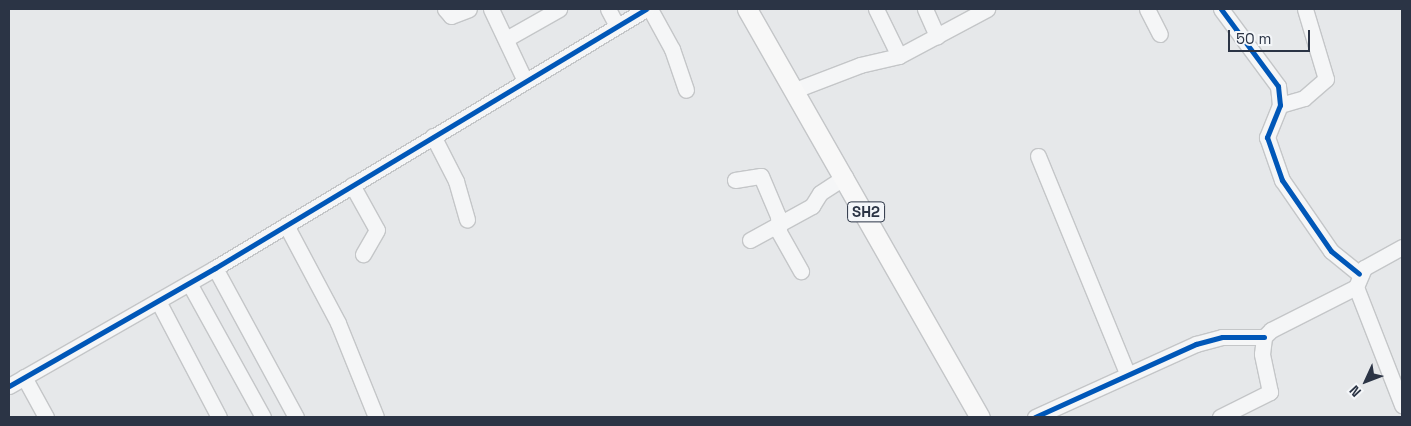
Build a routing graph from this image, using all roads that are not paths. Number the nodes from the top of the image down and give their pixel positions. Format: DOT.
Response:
graph roads {
  1 [pos="444,9"];
  2 [pos="469,9"];
  3 [pos="492,9"];
  4 [pos="559,9"];
  5 [pos="608,9"];
  6 [pos="646,9"];
  7 [pos="650,9"];
  8 [pos="747,9"];
  9 [pos="876,9"];
  10 [pos="925,9"];
  11 [pos="1147,9"];
  12 [pos="1221,9"];
  13 [pos="1305,9"];
  14 [pos="980,10"];
  15 [pos="617,26"];
  16 [pos="1160,34"];
  17 [pos="937,36"];
  18 [pos="506,39"];
  19 [pos="899,56"];
  20 [pos="525,81"];
  21 [pos="686,90"];
  22 [pos="795,90"];
  23 [pos="1280,105"];
  24 [pos="433,136"];
  25 [pos="1038,156"];
  26 [pos="845,177"];
  27 [pos="735,180"];
  28 [pos="352,185"];
  29 [pos="467,219"];
  30 [pos="286,225"];
  31 [pos="778,225"];
  32 [pos="750,240"];
  33 [pos="1402,247"];
  34 [pos="364,254"];
  35 [pos="215,268"];
  36 [pos="801,271"];
  37 [pos="1357,280"];
  38 [pos="189,283"];
  39 [pos="158,301"];
  40 [pos="1264,337"];
  41 [pos="1127,373"];
  42 [pos="24,377"];
  43 [pos="9,386"];
  44 [pos="1402,405"];
  45 [pos="46,417"];
  46 [pos="219,417"];
  47 [pos="263,417"];
  48 [pos="296,417"];
  49 [pos="376,417"];
  50 [pos="980,417"];
  51 [pos="1035,417"];
  52 [pos="1220,417"];
  1 -- 2 [label="street"];
  3 -- 18 [label="street"];
  4 -- 18 [label="street"];
  5 -- 15 [label="street"];
  6 -- 15 [label="street"];
  7 -- 21 [label="street"];
  8 -- 22 [label="main road, SH2"];
  9 -- 19 [label="street"];
  10 -- 17 [label="street"];
  11 -- 16 [label="street"];
  12 -- 23 [label="street"];
  13 -- 23 [label="street"];
  14 -- 17 [label="street"];
  15 -- 20 [label="street"];
  17 -- 19 [label="street"];
  18 -- 20 [label="street"];
  19 -- 22 [label="street"];
  20 -- 24 [label="street"];
  22 -- 26 [label="main road, SH2"];
  23 -- 37 [label="street"];
  24 -- 28 [label="street"];
  24 -- 29 [label="street"];
  25 -- 41 [label="street"];
  26 -- 31 [label="street"];
  26 -- 50 [label="main road, SH2"];
  27 -- 31 [label="street"];
  28 -- 30 [label="street"];
  28 -- 34 [label="street"];
  30 -- 35 [label="street"];
  30 -- 49 [label="street"];
  31 -- 32 [label="street"];
  31 -- 36 [label="street"];
  33 -- 37 [label="street"];
  35 -- 38 [label="street"];
  35 -- 48 [label="street"];
  37 -- 40 [label="street"];
  37 -- 44 [label="street"];
  38 -- 39 [label="street"];
  38 -- 47 [label="street"];
  39 -- 42 [label="street"];
  39 -- 46 [label="street"];
  40 -- 41 [label="street"];
  40 -- 52 [label="street"];
  41 -- 51 [label="street"];
  42 -- 43 [label="street"];
  42 -- 45 [label="street"];
}
